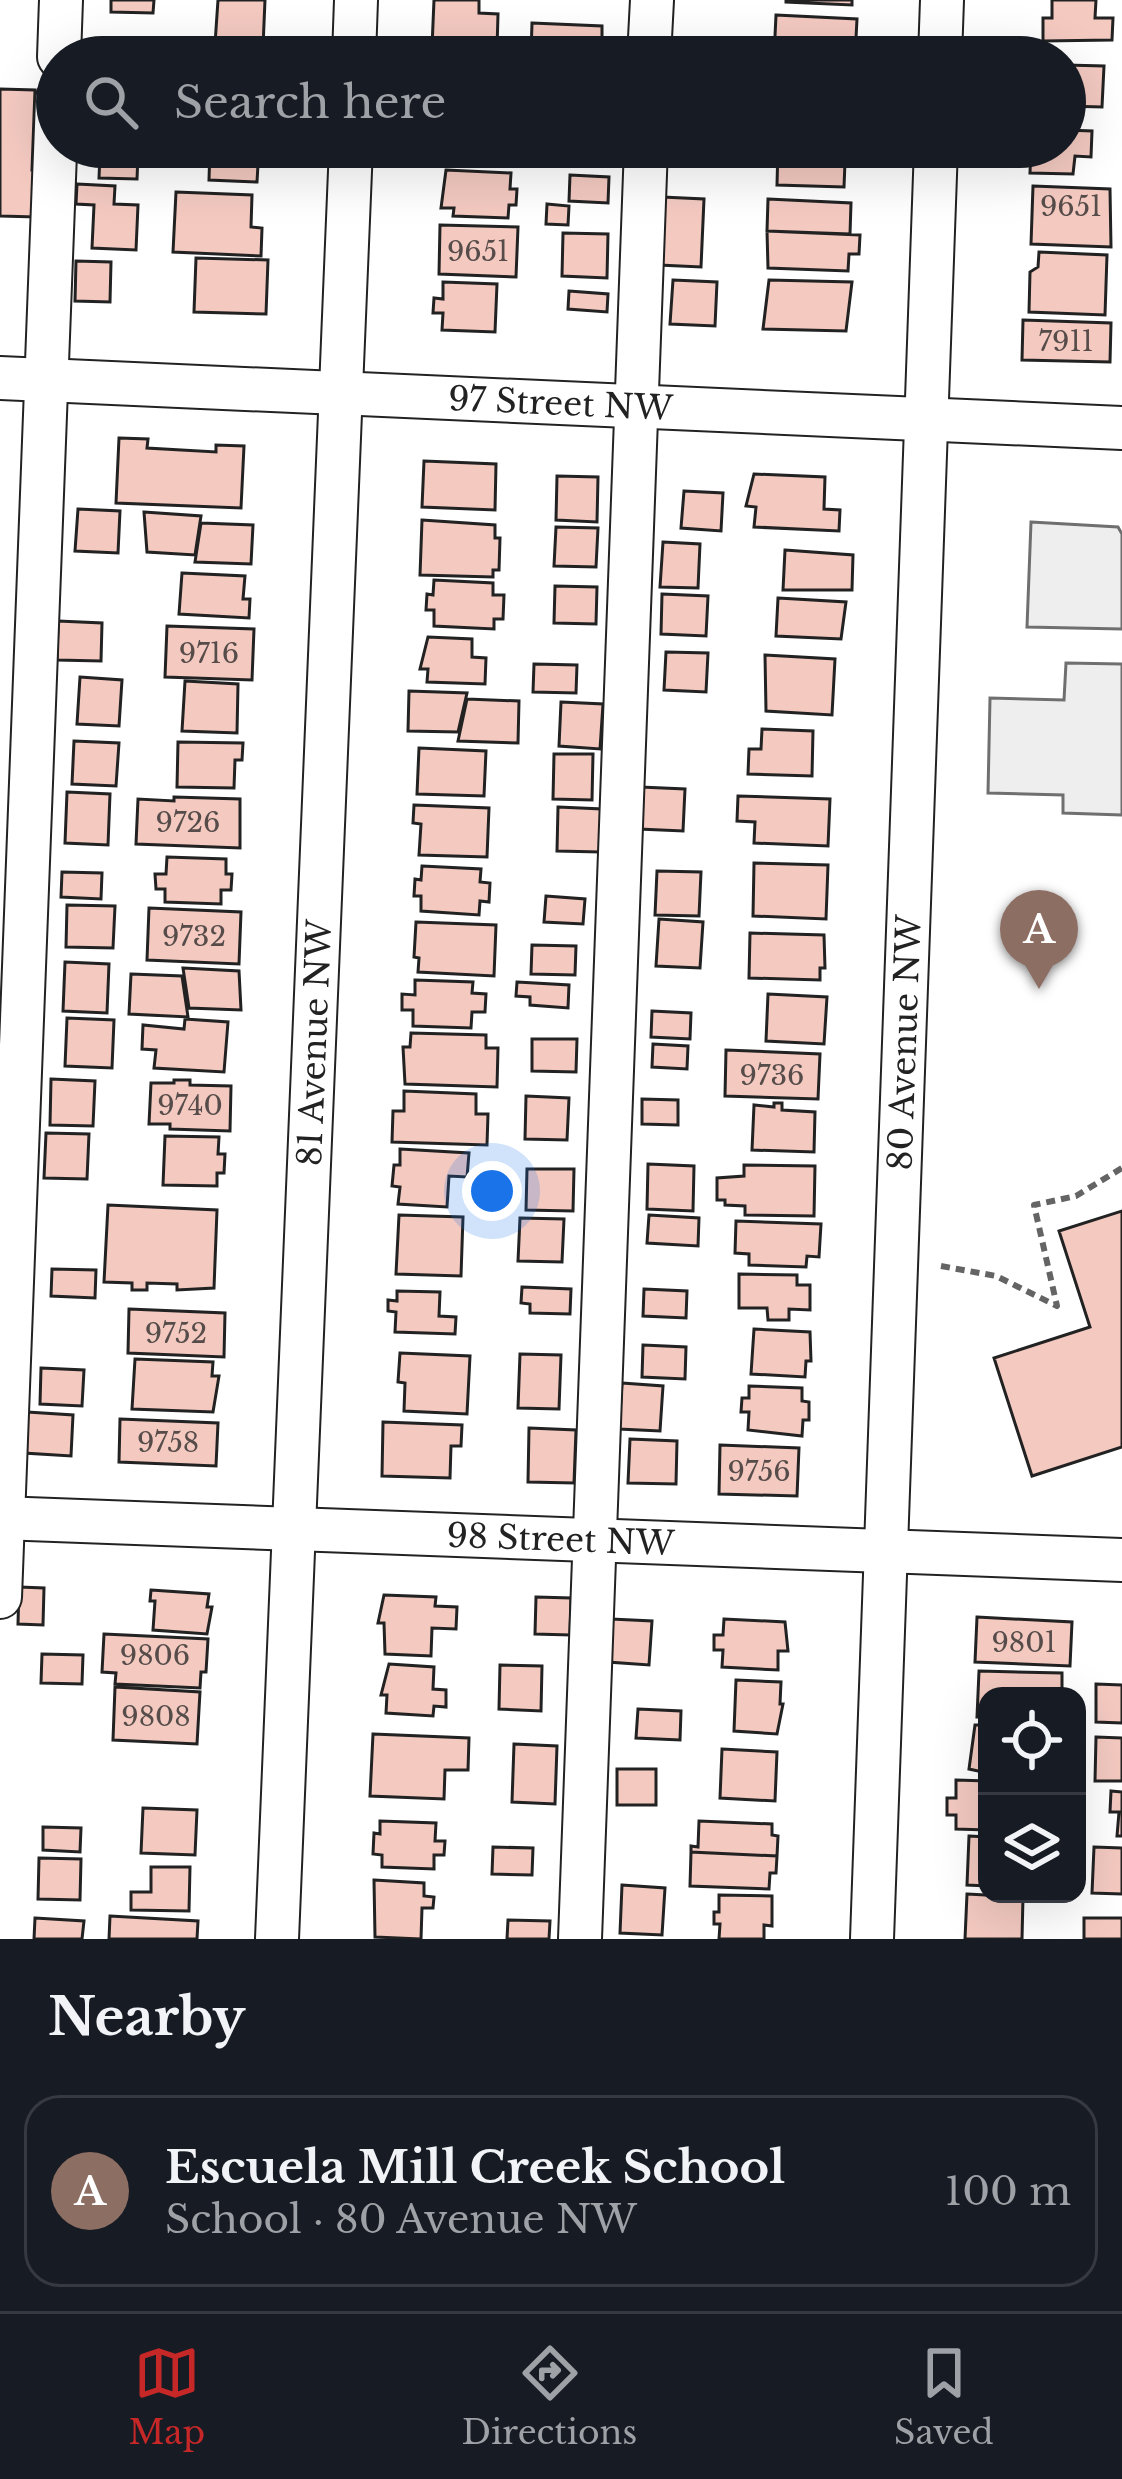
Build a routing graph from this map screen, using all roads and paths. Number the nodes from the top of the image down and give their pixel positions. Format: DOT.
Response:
graph roads {
  1 [pos="61,0"];
  2 [pos="356,0"];
  3 [pos="652,0"];
  4 [pos="942,0"];
  5 [pos="60,36"];
  6 [pos="355,36"];
  7 [pos="651,36"];
  8 [pos="941,36"];
  9 [pos="54,168"];
  10 [pos="350,168"];
  11 [pos="645,168"];
  12 [pos="935,168"];
  13 [pos="0,378"];
  14 [pos="45,380"];
  15 [pos="342,394"];
  16 [pos="636,404"];
  17 [pos="926,419"];
  18 [pos="1122,428"];
  19 [pos="1122,1168"];
  20 [pos="941,1266"];
  21 [pos="1,1518"];
  22 [pos="294,1530"];
  23 [pos="594,1538"];
  24 [pos="884,1553"];
  25 [pos="1122,1560"];
  26 [pos="0,1597"];
  27 [pos="277,1939"];
  28 [pos="580,1939"];
  29 [pos="872,1939"];
  1 -- 5 [label="street"];
  2 -- 6 [label="street"];
  3 -- 7 [label="street"];
  4 -- 8 [label="street"];
  9 -- 14 [label="street"];
  10 -- 15 [label="street, 81 Avenue NW"];
  11 -- 16 [label="street"];
  12 -- 17 [label="street, 80 Avenue NW"];
  13 -- 14 [label="street, 97 Street NW"];
  14 -- 15 [label="street, 97 Street NW"];
  14 -- 21 [label="street"];
  15 -- 16 [label="street, 97 Street NW"];
  15 -- 22 [label="street, 81 Avenue NW"];
  16 -- 17 [label="street, 97 Street NW"];
  16 -- 23 [label="street"];
  17 -- 18 [label="street, 97 Street NW"];
  17 -- 24 [label="street, 80 Avenue NW"];
  19 -- 20 [label="path"];
  21 -- 22 [label="street, 98 Street NW"];
  21 -- 26 [label="street"];
  22 -- 23 [label="street, 98 Street NW"];
  22 -- 27 [label="street, 81 Avenue NW"];
  23 -- 24 [label="street, 98 Street NW"];
  23 -- 28 [label="street"];
  24 -- 25 [label="street, 98 Street NW"];
  24 -- 29 [label="street, 80 Avenue NW"];
}
